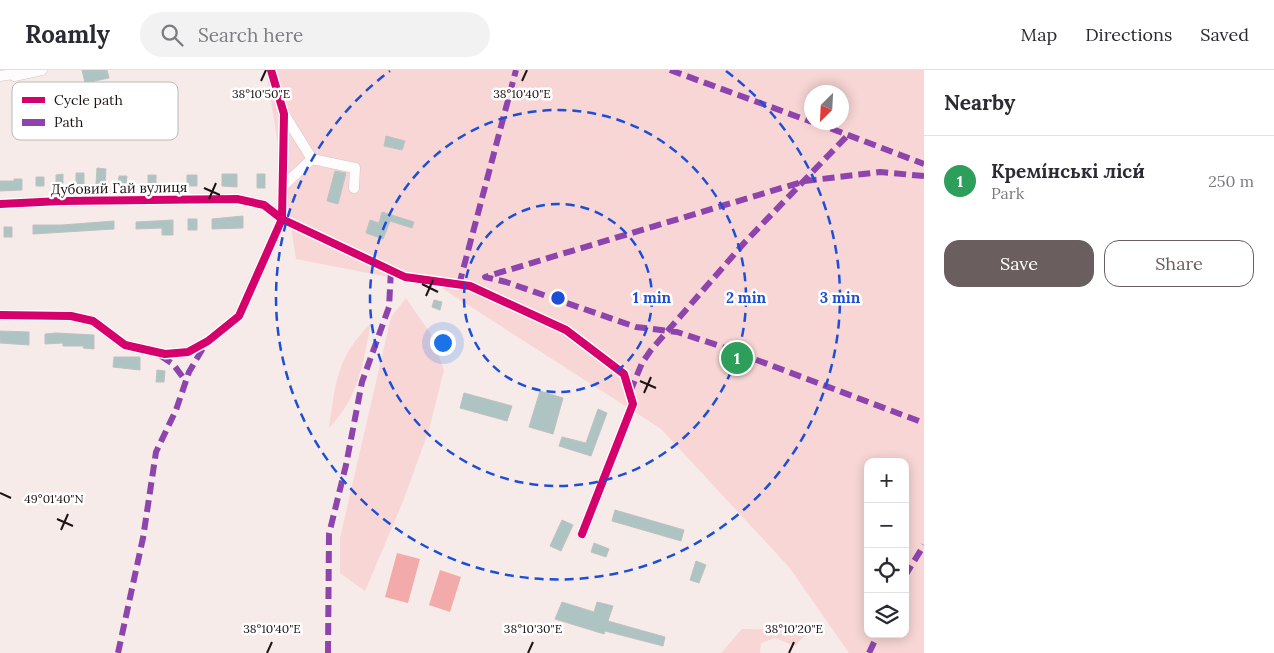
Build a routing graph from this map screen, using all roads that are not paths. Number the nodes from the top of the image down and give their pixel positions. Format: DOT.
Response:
graph roads {
  1 [pos="42,70"];
  2 [pos="272,70"];
  3 [pos="13,72"];
  4 [pos="0,76"];
  5 [pos="284,114"];
  6 [pos="312,159"];
  7 [pos="283,186"];
  8 [pos="354,188"];
  9 [pos="0,204"];
  10 [pos="282,219"];
  11 [pos="0,315"];
  12 [pos="582,534"];
  1 -- 3 [label="street"];
  2 -- 5 [label="street"];
  3 -- 4 [label="street"];
  5 -- 6 [label="street"];
  5 -- 7 [label="street"];
  6 -- 7 [label="street"];
  6 -- 8 [label="street"];
  7 -- 10 [label="street"];
  9 -- 10 [label="street, Дубовий Гай вулиця"];
  10 -- 11 [label="street"];
  10 -- 12 [label="street, Дубовий Гай вулиця"];
}
